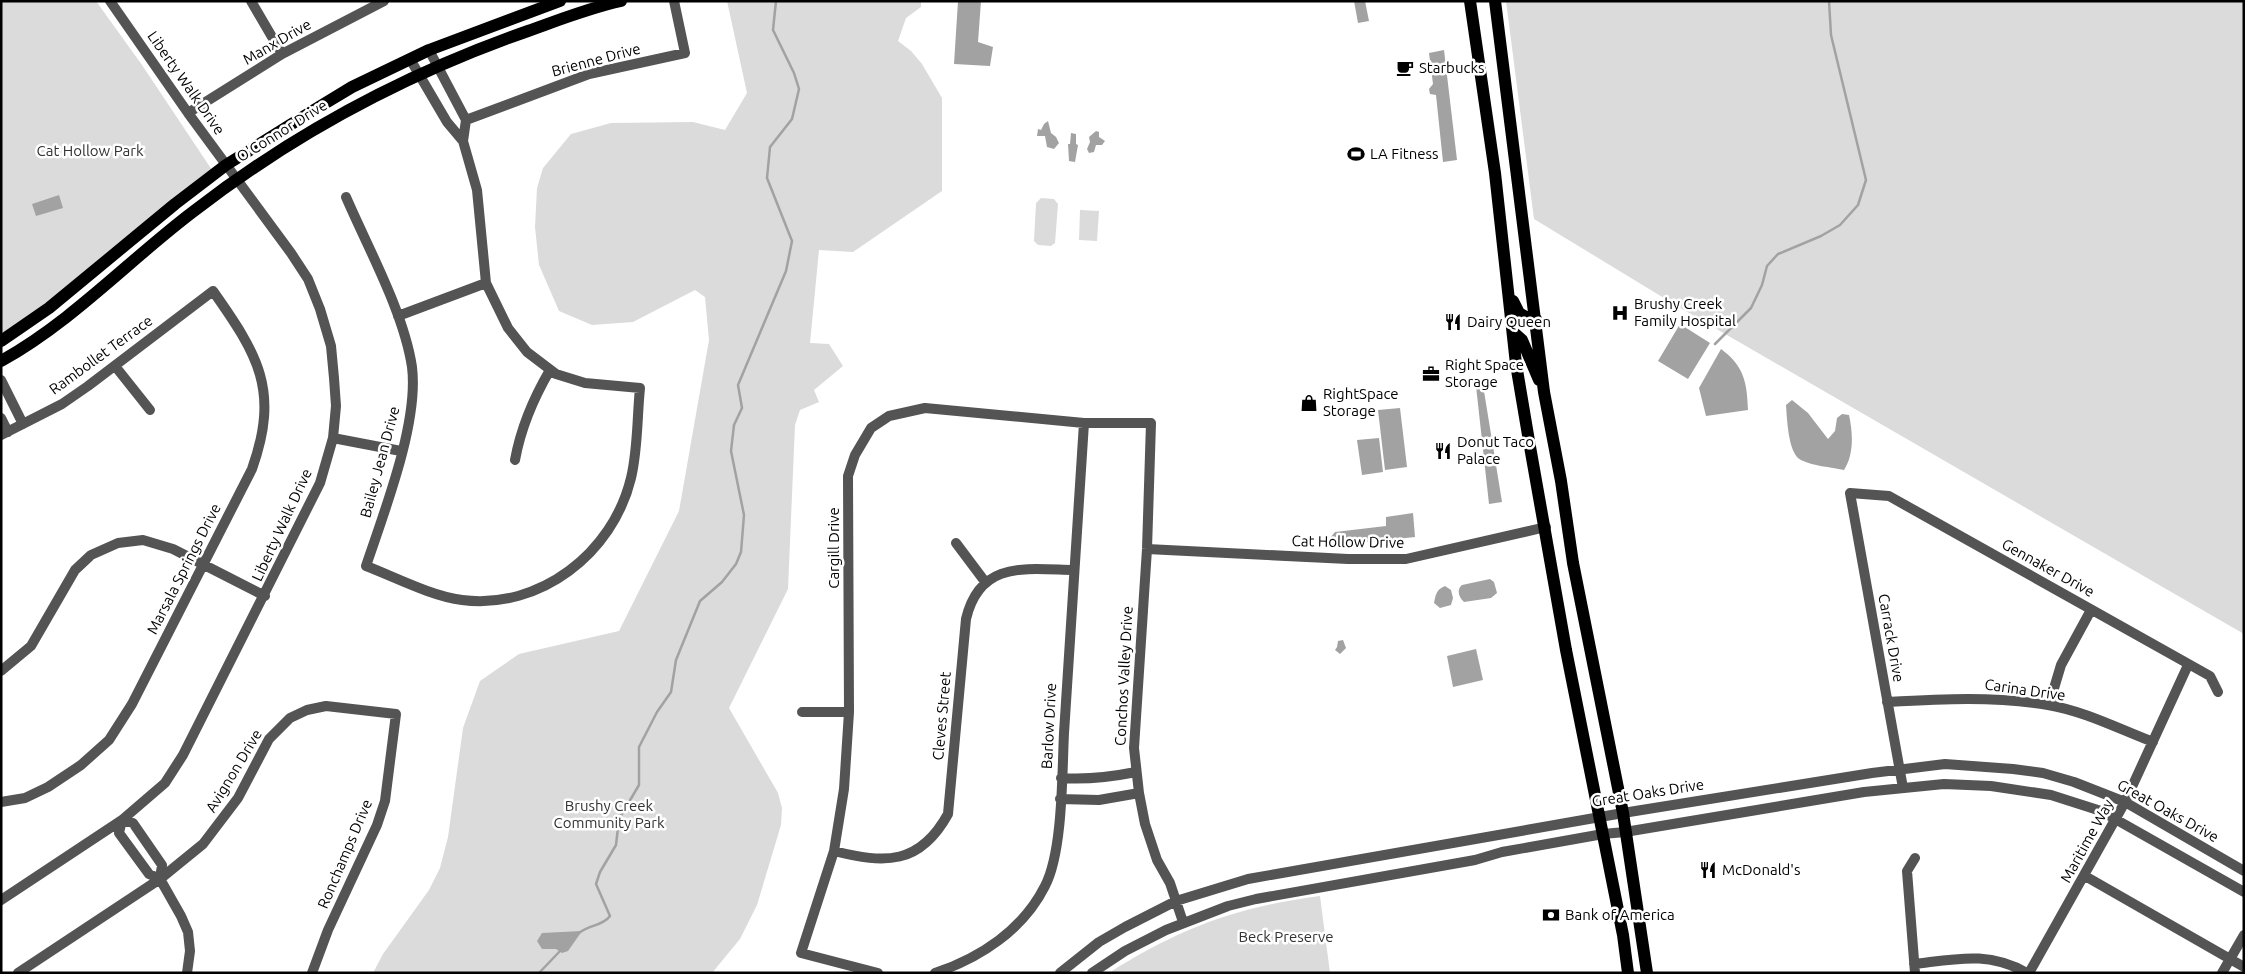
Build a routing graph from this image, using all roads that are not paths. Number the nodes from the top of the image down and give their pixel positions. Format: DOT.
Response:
graph roads {
  1 [pos="110,1"];
  2 [pos="251,1"];
  3 [pos="560,1"];
  4 [pos="621,1"];
  5 [pos="674,1"];
  6 [pos="1470,1"];
  7 [pos="1495,1"];
  8 [pos="378,2"];
  9 [pos="429,50"];
  10 [pos="282,54"];
  11 [pos="410,59"];
  12 [pos="437,66"];
  13 [pos="419,75"];
  14 [pos="188,113"];
  15 [pos="466,120"];
  16 [pos="463,142"];
  17 [pos="226,165"];
  18 [pos="236,179"];
  19 [pos="346,197"];
  20 [pos="486,283"];
  21 [pos="213,291"];
  22 [pos="1509,292"];
  23 [pos="398,316"];
  24 [pos="1536,319"];
  25 [pos="1513,332"];
  26 [pos="1,341"];
  27 [pos="1,361"];
  28 [pos="115,366"];
  29 [pos="550,370"];
  30 [pos="1,380"];
  31 [pos="1544,392"];
  32 [pos="150,410"];
  33 [pos="1,418"];
  34 [pos="1084,422"];
  35 [pos="1151,422"];
  36 [pos="23,424"];
  37 [pos="5,433"];
  38 [pos="333,438"];
  39 [pos="401,451"];
  40 [pos="515,460"];
  41 [pos="1850,493"];
  42 [pos="1546,527"];
  43 [pos="956,543"];
  44 [pos="1146,549"];
  45 [pos="204,563"];
  46 [pos="1074,570"];
  47 [pos="986,583"];
  48 [pos="265,596"];
  49 [pos="2091,610"];
  50 [pos="2188,665"];
  51 [pos="1,671"];
  52 [pos="2218,692"];
  53 [pos="1887,702"];
  54 [pos="2050,705"];
  55 [pos="802,712"];
  56 [pos="849,712"];
  57 [pos="396,714"];
  58 [pos="2153,742"];
  59 [pos="1899,770"];
  60 [pos="1136,772"];
  61 [pos="1061,778"];
  62 [pos="1903,788"];
  63 [pos="1754,791"];
  64 [pos="1138,793"];
  65 [pos="1060,799"];
  66 [pos="1,802"];
  67 [pos="2125,802"];
  68 [pos="1757,810"];
  69 [pos="1623,813"];
  70 [pos="1600,816"];
  71 [pos="2117,818"];
  72 [pos="122,820"];
  73 [pos="1626,832"];
  74 [pos="1603,834"];
  75 [pos="834,851"];
  76 [pos="1915,858"];
  77 [pos="2244,871"];
  78 [pos="2085,876"];
  79 [pos="160,878"];
  80 [pos="2244,892"];
  81 [pos="1,900"];
  82 [pos="1176,901"];
  83 [pos="1183,922"];
  84 [pos="2244,935"];
  85 [pos="2230,959"];
  86 [pos="2244,967"];
  87 [pos="1915,968"];
  88 [pos="18,973"];
  89 [pos="187,973"];
  90 [pos="312,973"];
  91 [pos="878,973"];
  92 [pos="935,973"];
  93 [pos="1060,973"];
  94 [pos="1092,973"];
  95 [pos="1628,973"];
  96 [pos="1647,973"];
  97 [pos="2028,973"];
  98 [pos="2222,973"];
  1 -- 14 [label="street, Liberty Walk Drive"];
  2 -- 10 [label="street"];
  3 -- 9 [label="main road, O'Connor Drive"];
  4 -- 12 [label="main road, O'Connor Drive"];
  5 -- 15 [label="street, Brienne Drive"];
  6 -- 22 [label="main road"];
  7 -- 24 [label="main road"];
  8 -- 10 [label="street, Manx Drive"];
  9 -- 11 [label="main road, O'Connor Drive"];
  9 -- 12 [label="street"];
  10 -- 14 [label="street, Manx Drive"];
  11 -- 13 [label="street"];
  11 -- 17 [label="main road, O'Connor Drive"];
  12 -- 13 [label="main road, O'Connor Drive"];
  12 -- 15 [label="street"];
  13 -- 16 [label="street"];
  13 -- 18 [label="main road, O'Connor Drive"];
  14 -- 17 [label="street, Liberty Walk Drive"];
  15 -- 16 [label="street"];
  16 -- 20 [label="street"];
  17 -- 18 [label="street, Liberty Walk Drive"];
  17 -- 26 [label="main road, O'Connor Drive"];
  18 -- 27 [label="main road, O'Connor Drive"];
  18 -- 38 [label="street, Liberty Walk Drive"];
  19 -- 23 [label="street, Bailey Jean Drive"];
  20 -- 23 [label="street"];
  20 -- 29 [label="street"];
  21 -- 28 [label="street, Rambollet Terrace"];
  21 -- 45 [label="street, Marsala Springs Drive"];
  22 -- 24 [label="main road"];
  22 -- 25 [label="main road"];
  23 -- 39 [label="street, Bailey Jean Drive"];
  24 -- 31 [label="main road"];
  25 -- 31 [label="main road"];
  25 -- 42 [label="main road"];
  28 -- 32 [label="street"];
  28 -- 36 [label="street, Rambollet Terrace"];
  29 -- 39 [label="street, Bailey Jean Drive"];
  29 -- 40 [label="street"];
  30 -- 36 [label="street"];
  31 -- 69 [label="main road"];
  33 -- 37 [label="street"];
  34 -- 35 [label="street, Cargill Drive"];
  34 -- 46 [label="street, Barlow Drive"];
  34 -- 56 [label="street, Cargill Drive"];
  35 -- 44 [label="street, Conchos Valley Drive"];
  36 -- 37 [label="street, Rambollet Terrace"];
  38 -- 39 [label="street"];
  38 -- 48 [label="street, Liberty Walk Drive"];
  41 -- 49 [label="street, Gennaker Drive"];
  41 -- 53 [label="street, Carrack Drive"];
  42 -- 44 [label="street, Cat Hollow Drive"];
  42 -- 70 [label="main road"];
  43 -- 47 [label="street"];
  44 -- 60 [label="street, Conchos Valley Drive"];
  45 -- 48 [label="street"];
  45 -- 51 [label="street"];
  45 -- 66 [label="street, Marsala Springs Drive"];
  46 -- 47 [label="street, Cleves Street"];
  46 -- 61 [label="street, Barlow Drive"];
  47 -- 75 [label="street, Cleves Street"];
  48 -- 72 [label="street, Liberty Walk Drive"];
  49 -- 50 [label="street, Gennaker Drive"];
  49 -- 54 [label="street"];
  50 -- 52 [label="street, Gennaker Drive"];
  50 -- 58 [label="street, Maritime Way"];
  53 -- 54 [label="street, Carina Drive"];
  53 -- 59 [label="street, Carrack Drive"];
  54 -- 58 [label="street, Carina Drive"];
  55 -- 56 [label="street"];
  56 -- 75 [label="street, Cargill Drive"];
  57 -- 79 [label="street, Avignon Drive"];
  57 -- 90 [label="street, Ronchamps Drive"];
  58 -- 67 [label="street, Maritime Way"];
  59 -- 62 [label="street, Carrack Drive"];
  59 -- 63 [label="street, Great Oaks Drive"];
  59 -- 67 [label="street, Great Oaks Drive"];
  60 -- 61 [label="street"];
  60 -- 64 [label="street, Conchos Valley Drive"];
  61 -- 65 [label="street, Barlow Drive"];
  62 -- 68 [label="street, Great Oaks Drive"];
  62 -- 71 [label="street, Great Oaks Drive"];
  63 -- 68 [label="street"];
  63 -- 69 [label="street, Great Oaks Drive"];
  64 -- 65 [label="street"];
  64 -- 82 [label="street, Conchos Valley Drive"];
  65 -- 92 [label="street, Barlow Drive"];
  67 -- 71 [label="street, Maritime Way"];
  67 -- 77 [label="street, Great Oaks Drive"];
  68 -- 73 [label="street, Great Oaks Drive"];
  69 -- 70 [label="street, Great Oaks Drive"];
  69 -- 73 [label="main road"];
  70 -- 74 [label="main road"];
  70 -- 82 [label="street, Great Oaks Drive"];
  71 -- 78 [label="street, Maritime Way"];
  71 -- 80 [label="street, Great Oaks Drive"];
  72 -- 79 [label="street"];
  72 -- 79 [label="street"];
  72 -- 81 [label="street, Liberty Walk Drive"];
  73 -- 74 [label="street, Great Oaks Drive"];
  73 -- 96 [label="main road"];
  74 -- 83 [label="street, Great Oaks Drive"];
  74 -- 95 [label="main road"];
  75 -- 91 [label="street, Cargill Drive"];
  76 -- 87 [label="street"];
  78 -- 85 [label="street"];
  78 -- 97 [label="street, Maritime Way"];
  79 -- 88 [label="street, Avignon Drive"];
  79 -- 89 [label="street"];
  82 -- 83 [label="street, Conchos Valley Drive"];
  82 -- 93 [label="street, Great Oaks Drive"];
  83 -- 94 [label="street, Great Oaks Drive"];
  84 -- 85 [label="street"];
  85 -- 86 [label="street"];
  85 -- 98 [label="street"];
  87 -- 97 [label="street"];
}
